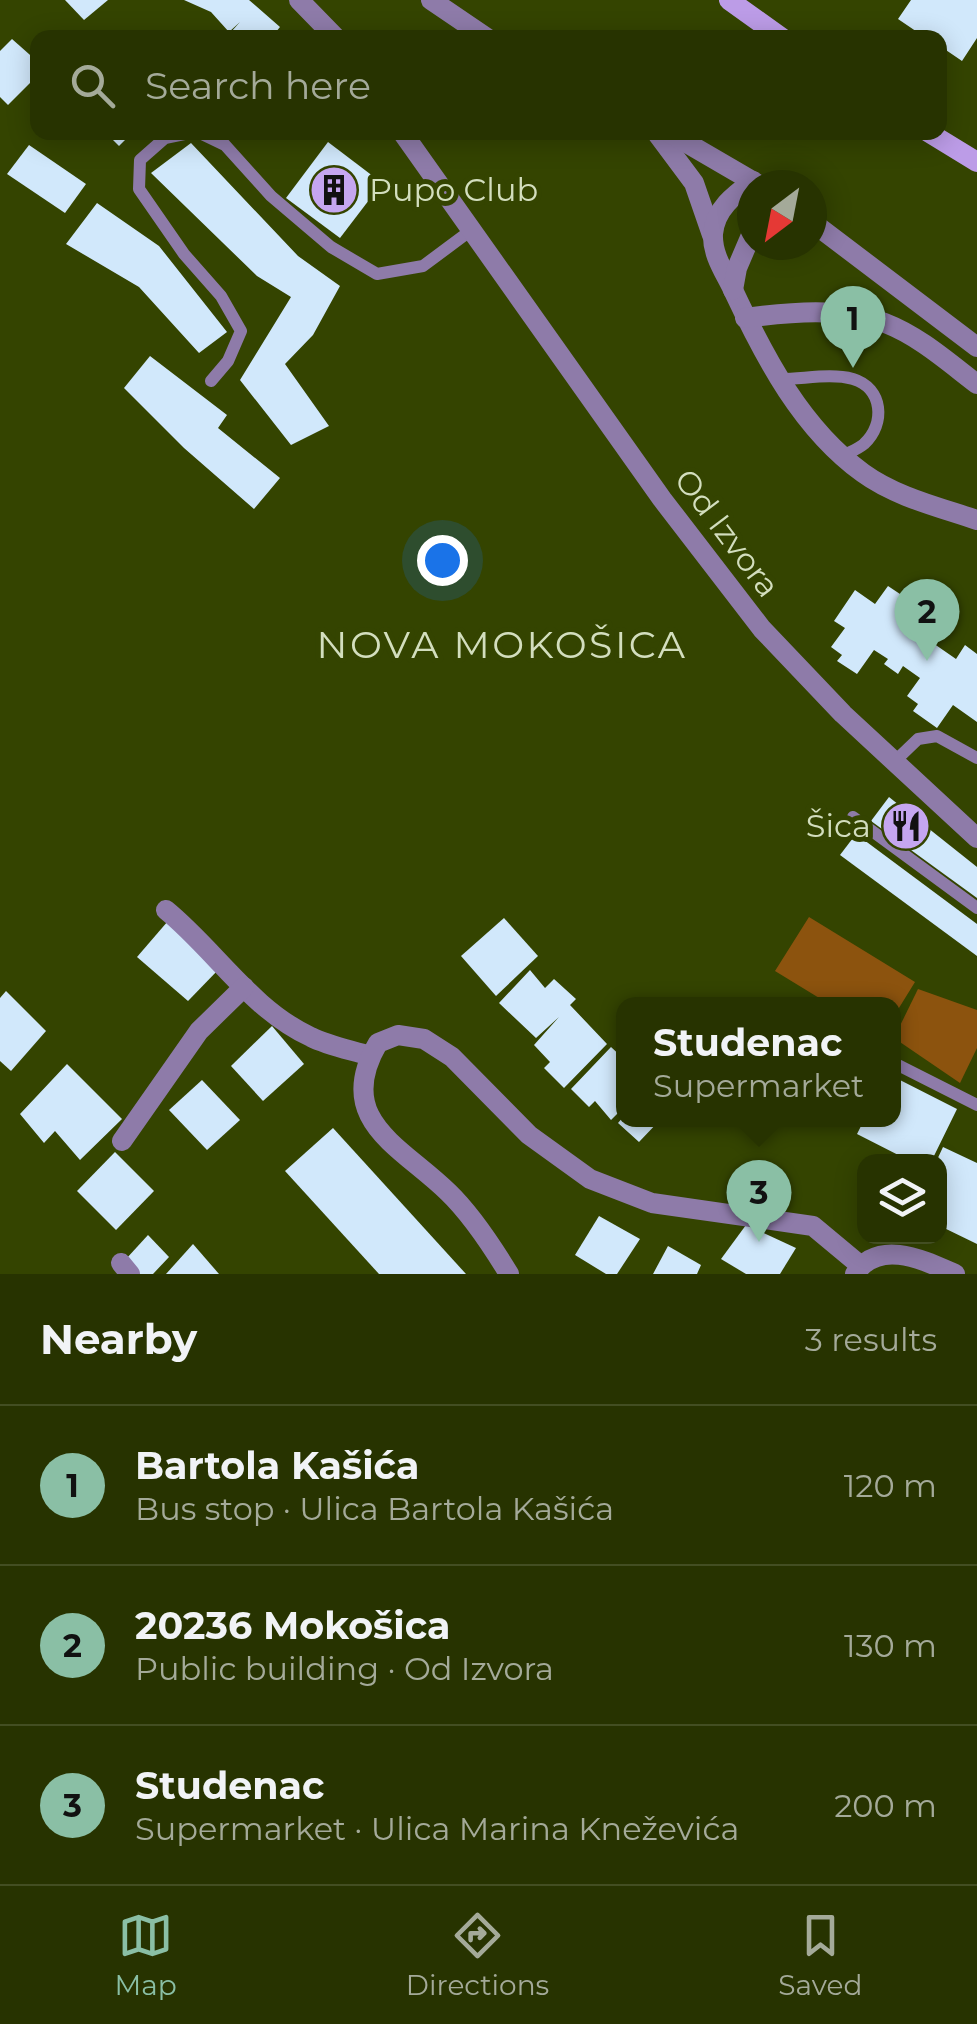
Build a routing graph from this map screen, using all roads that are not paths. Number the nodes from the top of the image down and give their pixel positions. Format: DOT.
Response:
graph roads {
  1 [pos="299,0"];
  2 [pos="431,0"];
  3 [pos="729,0"];
  4 [pos="328,30"];
  5 [pos="475,30"];
  6 [pos="771,30"];
  7 [pos="163,140"];
  8 [pos="214,140"];
  9 [pos="408,140"];
  10 [pos="662,140"];
  11 [pos="682,140"];
  12 [pos="941,140"];
  13 [pos="977,162"];
  14 [pos="737,172"];
  15 [pos="737,196"];
  16 [pos="470,230"];
  17 [pos="827,233"];
  18 [pos="712,238"];
  19 [pos="741,260"];
  20 [pos="734,290"];
  21 [pos="745,318"];
  22 [pos="977,347"];
  23 [pos="781,379"];
  24 [pos="211,381"];
  25 [pos="977,384"];
  26 [pos="843,456"];
  27 [pos="977,520"];
  28 [pos="977,758"];
  29 [pos="894,762"];
  30 [pos="853,818"];
  31 [pos="977,838"];
  32 [pos="977,908"];
  33 [pos="166,910"];
  34 [pos="244,987"];
  35 [pos="370,1056"];
  36 [pos="901,1067"];
  37 [pos="977,1106"];
  38 [pos="122,1140"];
  39 [pos="858,1270"];
  40 [pos="509,1274"];
  41 [pos="955,1274"];
  1 -- 4 [label="street"];
  2 -- 5 [label="street"];
  3 -- 6 [label="main road"];
  7 -- 24 [label="lane"];
  8 -- 16 [label="lane"];
  9 -- 16 [label="street, Od Izvora"];
  10 -- 18 [label="street"];
  11 -- 14 [label="street"];
  12 -- 13 [label="main road"];
  15 -- 18 [label="street"];
  16 -- 29 [label="street, Od Izvora"];
  17 -- 22 [label="street"];
  18 -- 20 [label="street"];
  19 -- 20 [label="street"];
  20 -- 21 [label="street"];
  21 -- 23 [label="street"];
  21 -- 25 [label="street"];
  23 -- 26 [label="street"];
  23 -- 26 [label="lane"];
  26 -- 27 [label="street"];
  28 -- 29 [label="lane"];
  29 -- 31 [label="street, Od Izvora"];
  30 -- 32 [label="lane"];
  33 -- 34 [label="street"];
  34 -- 35 [label="street"];
  34 -- 38 [label="street"];
  35 -- 39 [label="street"];
  35 -- 40 [label="street"];
  36 -- 37 [label="lane"];
  39 -- 41 [label="street"];
}
